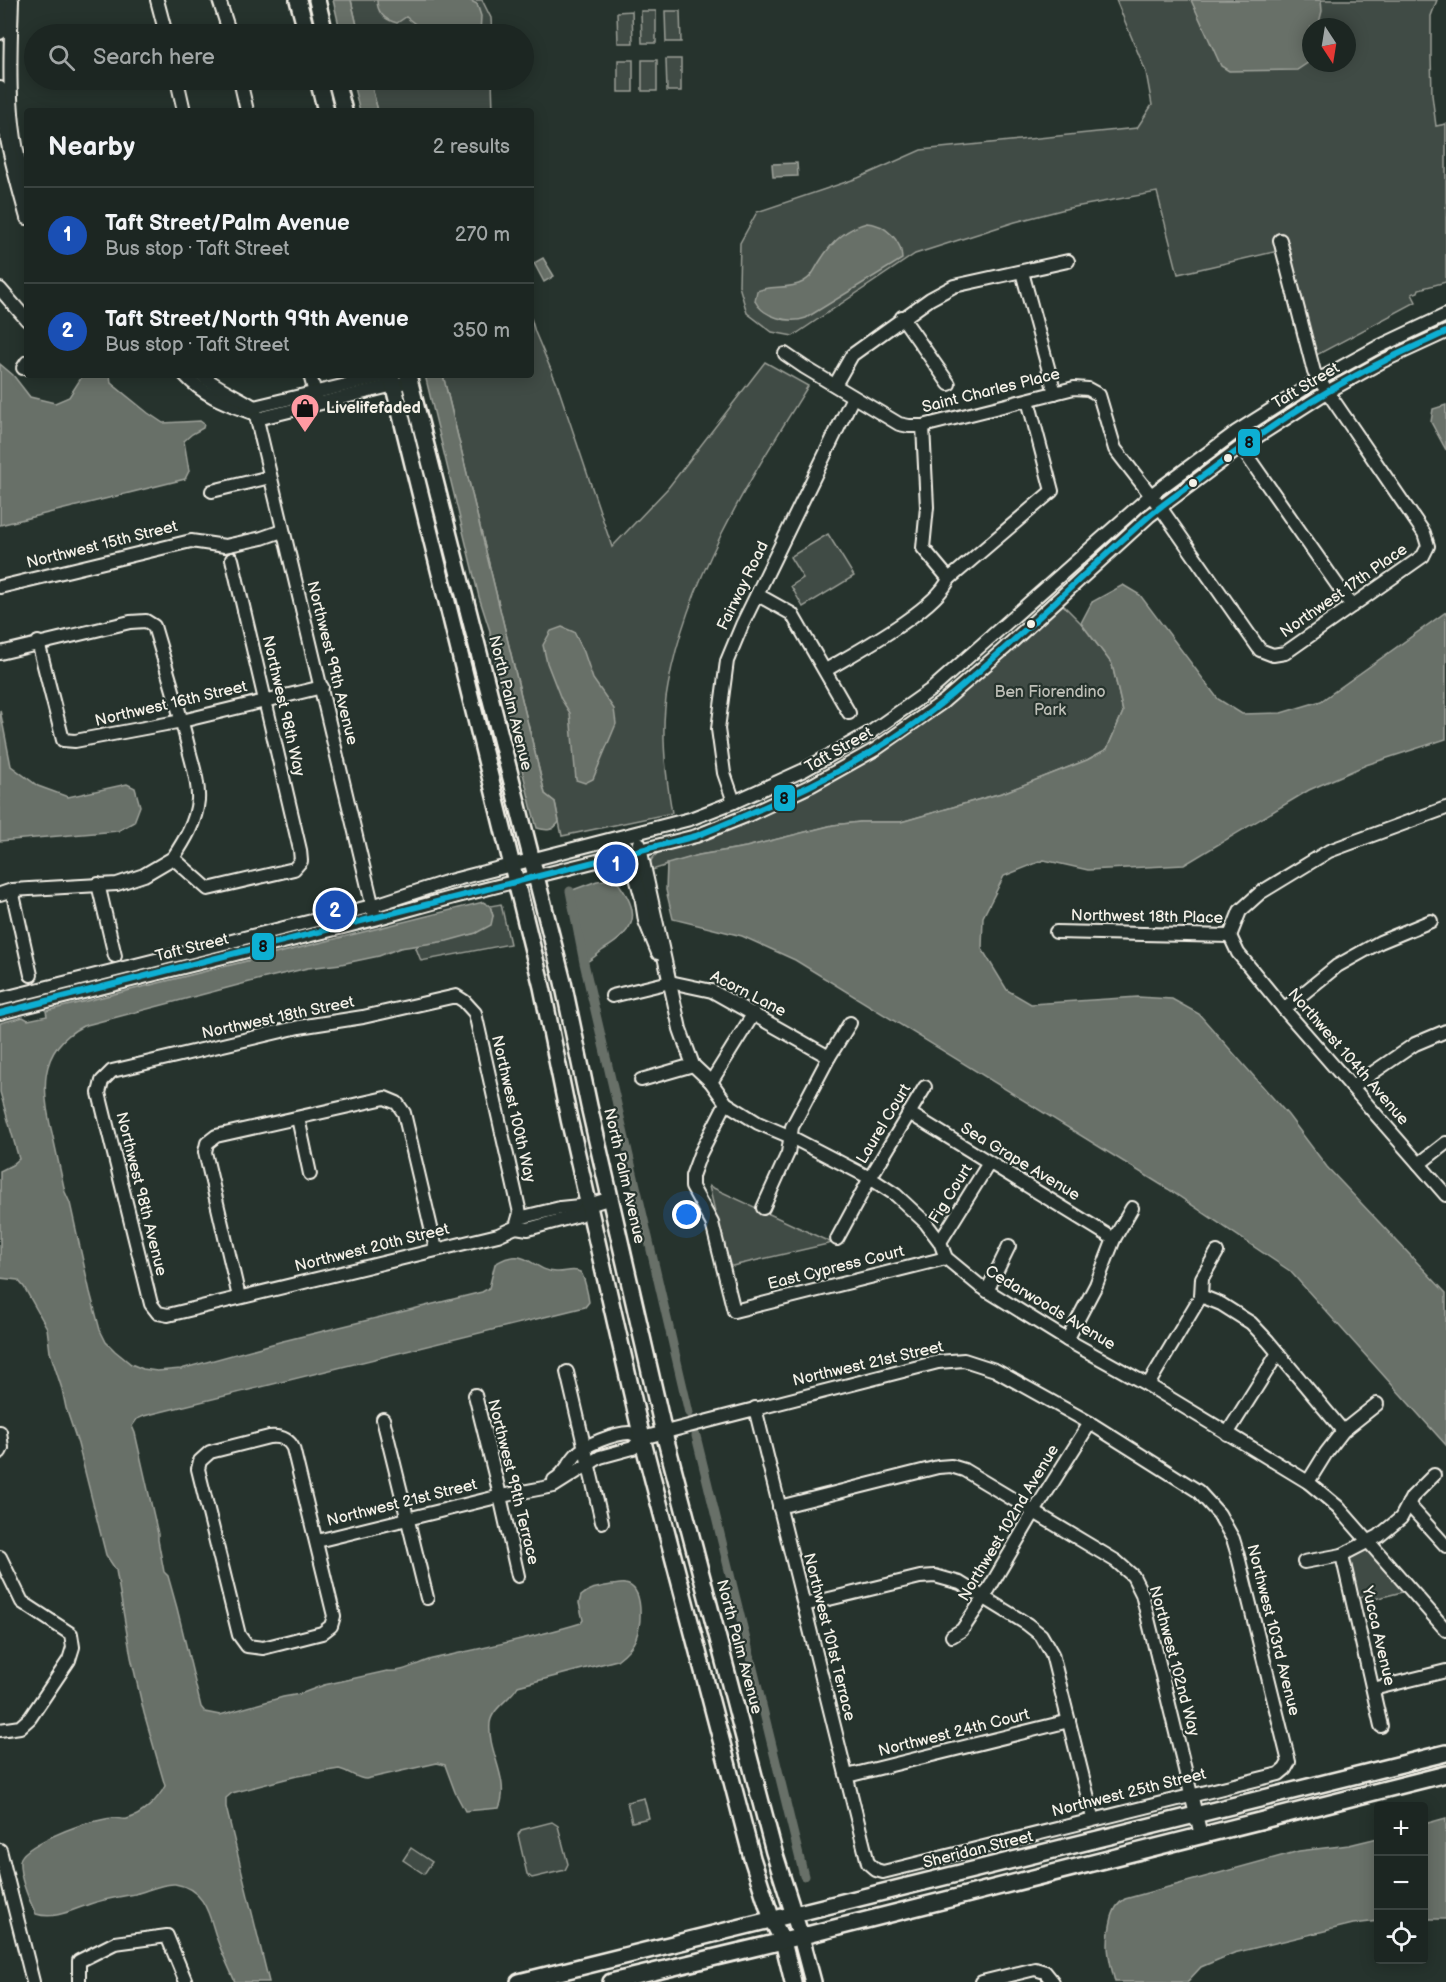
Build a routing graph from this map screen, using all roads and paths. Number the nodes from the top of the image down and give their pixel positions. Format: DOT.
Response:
graph roads {
  1 [pos="157,0"];
  2 [pos="219,0"];
  3 [pos="298,0"];
  4 [pos="317,0"];
  5 [pos="5,1"];
  6 [pos="163,24"];
  7 [pos="227,24"];
  8 [pos="304,24"];
  9 [pos="323,24"];
  10 [pos="0,33"];
  11 [pos="0,88"];
  12 [pos="179,90"];
  13 [pos="242,90"];
  14 [pos="321,90"];
  15 [pos="339,90"];
  16 [pos="183,108"];
  17 [pos="246,108"];
  18 [pos="325,108"];
  19 [pos="343,108"];
  20 [pos="24,177"];
  21 [pos="24,208"];
  22 [pos="1280,240"];
  23 [pos="1068,261"];
  24 [pos="1022,272"];
  25 [pos="0,289"];
  26 [pos="1446,315"];
  27 [pos="24,317"];
  28 [pos="902,317"];
  29 [pos="1446,332"];
  30 [pos="1376,348"];
  31 [pos="785,354"];
  32 [pos="1383,361"];
  33 [pos="188,378"];
  34 [pos="205,378"];
  35 [pos="311,378"];
  36 [pos="390,378"];
  37 [pos="409,378"];
  38 [pos="1318,380"];
  39 [pos="949,384"];
  40 [pos="835,385"];
  41 [pos="1327,392"];
  42 [pos="1055,393"];
  43 [pos="853,397"];
  44 [pos="317,398"];
  45 [pos="1028,400"];
  46 [pos="255,413"];
  47 [pos="923,426"];
  48 [pos="1241,447"];
  49 [pos="270,477"];
  50 [pos="212,491"];
  51 [pos="1156,501"];
  52 [pos="282,531"];
  53 [pos="448,535"];
  54 [pos="431,539"];
  55 [pos="232,559"];
  56 [pos="949,579"];
  57 [pos="0,587"];
  58 [pos="758,594"];
  59 [pos="1352,606"];
  60 [pos="38,642"];
  61 [pos="0,652"];
  62 [pos="826,670"];
  63 [pos="322,687"];
  64 [pos="265,699"];
  65 [pos="849,713"];
  66 [pos="182,721"];
  67 [pos="734,802"];
  68 [pos="1446,808"];
  69 [pos="631,835"];
  70 [pos="641,850"];
  71 [pos="628,854"];
  72 [pos="173,858"];
  73 [pos="532,860"];
  74 [pos="511,865"];
  75 [pos="537,877"];
  76 [pos="516,882"];
  77 [pos="98,884"];
  78 [pos="6,892"];
  79 [pos="372,906"];
  80 [pos="375,919"];
  81 [pos="1431,921"];
  82 [pos="1056,932"];
  83 [pos="1230,936"];
  84 [pos="115,956"];
  85 [pos="665,960"];
  86 [pos="31,975"];
  87 [pos="670,982"];
  88 [pos="612,996"];
  89 [pos="0,999"];
  90 [pos="464,1001"];
  91 [pos="1284,1009"];
  92 [pos="0,1013"];
  93 [pos="754,1013"];
  94 [pos="850,1023"];
  95 [pos="1446,1031"];
  96 [pos="829,1057"];
  97 [pos="693,1065"];
  98 [pos="641,1080"];
  99 [pos="102,1081"];
  100 [pos="711,1082"];
  101 [pos="925,1087"];
  102 [pos="1352,1088"];
  103 [pos="726,1103"];
  104 [pos="909,1113"];
  105 [pos="298,1118"];
  106 [pos="791,1137"];
  107 [pos="1446,1143"];
  108 [pos="989,1163"];
  109 [pos="1419,1164"];
  110 [pos="310,1174"];
  111 [pos="870,1178"];
  112 [pos="1446,1195"];
  113 [pos="611,1198"];
  114 [pos="589,1205"];
  115 [pos="763,1208"];
  116 [pos="1132,1208"];
  117 [pos="518,1219"];
  118 [pos="837,1239"];
  119 [pos="1114,1239"];
  120 [pos="940,1242"];
  121 [pos="1009,1246"];
  122 [pos="436,1249"];
  123 [pos="1217,1252"];
  124 [pos="946,1258"];
  125 [pos="987,1291"];
  126 [pos="1201,1296"];
  127 [pos="239,1297"];
  128 [pos="158,1313"];
  129 [pos="1067,1340"];
  130 [pos="1278,1353"];
  131 [pos="567,1372"];
  132 [pos="1148,1385"];
  133 [pos="475,1395"];
  134 [pos="1377,1404"];
  135 [pos="755,1408"];
  136 [pos="383,1419"];
  137 [pos="1090,1423"];
  138 [pos="1343,1431"];
  139 [pos="0,1432"];
  140 [pos="664,1433"];
  141 [pos="1227,1434"];
  142 [pos="642,1438"];
  143 [pos="600,1440"];
  144 [pos="585,1446"];
  145 [pos="0,1452"];
  146 [pos="603,1456"];
  147 [pos="589,1464"];
  148 [pos="1434,1475"];
  149 [pos="1308,1482"];
  150 [pos="530,1489"];
  151 [pos="501,1496"];
  152 [pos="1408,1504"];
  153 [pos="779,1507"];
  154 [pos="1034,1512"];
  155 [pos="408,1519"];
  156 [pos="602,1522"];
  157 [pos="316,1541"];
  158 [pos="1369,1541"];
  159 [pos="1446,1546"];
  160 [pos="1342,1555"];
  161 [pos="0,1557"];
  162 [pos="1304,1562"];
  163 [pos="518,1576"];
  164 [pos="427,1598"];
  165 [pos="983,1599"];
  166 [pos="804,1605"];
  167 [pos="1446,1630"];
  168 [pos="952,1636"];
  169 [pos="1446,1671"];
  170 [pos="1373,1689"];
  171 [pos="1069,1721"];
  172 [pos="1382,1725"];
  173 [pos="0,1730"];
  174 [pos="1446,1753"];
  175 [pos="1285,1769"];
  176 [pos="1446,1774"];
  177 [pos="847,1776"];
  178 [pos="1192,1795"];
  179 [pos="1196,1814"];
  180 [pos="1093,1818"];
  181 [pos="1201,1835"];
  182 [pos="0,1850"];
  183 [pos="876,1870"];
  184 [pos="794,1914"];
  185 [pos="772,1920"];
  186 [pos="801,1936"];
  187 [pos="783,1941"];
  188 [pos="1049,1977"];
  189 [pos="33,1982"];
  190 [pos="79,1982"];
  191 [pos="186,1982"];
  192 [pos="519,1982"];
  193 [pos="611,1982"];
  194 [pos="793,1982"];
  195 [pos="813,1982"];
  196 [pos="982,1982"];
  1 -- 6 [label="street"];
  2 -- 7 [label="street"];
  3 -- 8 [label="main road"];
  4 -- 9 [label="main road"];
  5 -- 10 [label="street"];
  5 -- 20 [label="street"];
  11 -- 21 [label="street"];
  12 -- 16 [label="street"];
  13 -- 17 [label="street"];
  14 -- 18 [label="main road"];
  15 -- 19 [label="main road"];
  22 -- 38 [label="street"];
  23 -- 24 [label="street"];
  24 -- 28 [label="street"];
  24 -- 42 [label="street"];
  25 -- 27 [label="street"];
  26 -- 30 [label="street, Taft Street"];
  28 -- 39 [label="street"];
  28 -- 40 [label="street"];
  29 -- 32 [label="street, Taft Street"];
  30 -- 32 [label="street"];
  30 -- 38 [label="street, Taft Street"];
  31 -- 40 [label="street, Saint Charles Place"];
  32 -- 41 [label="street, Taft Street"];
  33 -- 46 [label="street"];
  34 -- 46 [label="street"];
  35 -- 44 [label="street"];
  36 -- 37 [label="street"];
  36 -- 44 [label="street"];
  36 -- 54 [label="main road"];
  37 -- 53 [label="main road, North Palm Avenue"];
  38 -- 41 [label="street"];
  38 -- 51 [label="street, Taft Street"];
  40 -- 43 [label="street, Saint Charles Place"];
  41 -- 48 [label="street, Taft Street"];
  41 -- 59 [label="street, Northwest 17th Place"];
  42 -- 45 [label="street, Saint Charles Place"];
  42 -- 51 [label="street, Saint Charles Place"];
  43 -- 47 [label="street, Saint Charles Place"];
  43 -- 58 [label="street, Fairway Road"];
  44 -- 46 [label="street"];
  45 -- 47 [label="street, Saint Charles Place"];
  45 -- 56 [label="street"];
  46 -- 49 [label="street, Northwest 99th Avenue"];
  47 -- 56 [label="street"];
  48 -- 51 [label="street, Taft Street"];
  48 -- 59 [label="street"];
  49 -- 50 [label="street"];
  49 -- 52 [label="street, Northwest 99th Avenue"];
  51 -- 59 [label="street, Northwest 17th Place"];
  51 -- 67 [label="street, Taft Street"];
  51 -- 70 [label="street, Taft Street"];
  52 -- 57 [label="street, Northwest 15th Street"];
  52 -- 63 [label="street, Northwest 99th Avenue"];
  53 -- 54 [label="street"];
  53 -- 73 [label="main road, North Palm Avenue"];
  54 -- 74 [label="main road"];
  55 -- 64 [label="street, Northwest 98th Way"];
  56 -- 62 [label="street"];
  58 -- 62 [label="street"];
  58 -- 67 [label="street, Fairway Road"];
  60 -- 61 [label="street"];
  60 -- 66 [label="street"];
  60 -- 66 [label="street, Northwest 16th Street"];
  62 -- 65 [label="street"];
  63 -- 64 [label="street, Northwest 16th Street"];
  63 -- 79 [label="street, Northwest 99th Avenue"];
  64 -- 66 [label="street, Northwest 16th Street"];
  64 -- 72 [label="street, Northwest 98th Way"];
  66 -- 72 [label="street"];
  67 -- 69 [label="street, Taft Street"];
  68 -- 83 [label="street, Northwest 18th Place"];
  69 -- 70 [label="street"];
  69 -- 71 [label="street"];
  69 -- 73 [label="street, Taft Street"];
  70 -- 71 [label="street, Taft Street"];
  70 -- 85 [label="street"];
  71 -- 75 [label="street, Taft Street"];
  71 -- 85 [label="street"];
  72 -- 77 [label="street"];
  73 -- 74 [label="street, Taft Street"];
  73 -- 75 [label="main road, North Palm Avenue"];
  74 -- 76 [label="main road"];
  74 -- 79 [label="street, Taft Street"];
  75 -- 76 [label="street, Taft Street"];
  75 -- 113 [label="main road, North Palm Avenue"];
  76 -- 80 [label="street, Taft Street"];
  76 -- 114 [label="main road"];
  77 -- 78 [label="street"];
  77 -- 84 [label="street"];
  78 -- 86 [label="street"];
  79 -- 80 [label="street, Northwest 99th Avenue"];
  79 -- 89 [label="street, Taft Street"];
  80 -- 92 [label="street, Taft Street"];
  81 -- 91 [label="street"];
  82 -- 83 [label="street, Northwest 18th Place"];
  83 -- 91 [label="street, Northwest 104th Avenue"];
  85 -- 87 [label="street"];
  87 -- 88 [label="street, Acorn Lane"];
  87 -- 93 [label="street, Acorn Lane"];
  87 -- 97 [label="street"];
  90 -- 99 [label="street, Northwest 18th Street"];
  90 -- 117 [label="street, Northwest 100th Way"];
  91 -- 102 [label="street, Northwest 104th Avenue"];
  93 -- 96 [label="street, Acorn Lane"];
  93 -- 100 [label="street"];
  94 -- 96 [label="street"];
  95 -- 102 [label="street"];
  96 -- 106 [label="street"];
  97 -- 98 [label="street"];
  97 -- 100 [label="street"];
  99 -- 128 [label="street, Northwest 98th Avenue"];
  100 -- 103 [label="street"];
  101 -- 104 [label="street, Laurel Court"];
  102 -- 109 [label="street, Northwest 104th Avenue"];
  103 -- 106 [label="street"];
  103 -- 124 [label="street, East Cypress Court"];
  104 -- 108 [label="street, Sea Grape Avenue"];
  104 -- 111 [label="street, Laurel Court"];
  105 -- 110 [label="street"];
  105 -- 122 [label="street"];
  105 -- 127 [label="street"];
  106 -- 111 [label="street"];
  106 -- 115 [label="street"];
  107 -- 109 [label="street"];
  108 -- 119 [label="street, Sea Grape Avenue"];
  108 -- 120 [label="street, Fig Court"];
  109 -- 112 [label="street, Northwest 104th Avenue"];
  111 -- 118 [label="street, Laurel Court"];
  111 -- 120 [label="street"];
  113 -- 114 [label="street, Northwest 20th Street"];
  113 -- 140 [label="main road, North Palm Avenue"];
  114 -- 117 [label="street, Northwest 20th Street"];
  114 -- 117 [label="street, Northwest 20th Street"];
  114 -- 142 [label="main road"];
  116 -- 119 [label="street"];
  117 -- 122 [label="street, Northwest 20th Street"];
  119 -- 129 [label="street"];
  120 -- 124 [label="street"];
  121 -- 125 [label="street"];
  122 -- 127 [label="street, Northwest 20th Street"];
  123 -- 126 [label="street"];
  124 -- 125 [label="street, Cedarwoods Avenue"];
  125 -- 129 [label="street, Cedarwoods Avenue"];
  126 -- 130 [label="street"];
  126 -- 132 [label="street"];
  127 -- 128 [label="street, Northwest 20th Street"];
  129 -- 132 [label="street, Cedarwoods Avenue"];
  130 -- 138 [label="street"];
  130 -- 141 [label="street"];
  131 -- 144 [label="street"];
  132 -- 141 [label="street, Cedarwoods Avenue"];
  133 -- 151 [label="street, Northwest 99th Terrace"];
  134 -- 138 [label="street"];
  135 -- 137 [label="street, Northwest 21st Street"];
  135 -- 140 [label="street, Northwest 21st Street"];
  135 -- 153 [label="street, Northwest 101st Terrace"];
  136 -- 155 [label="street"];
  137 -- 154 [label="street, Northwest 102nd Avenue"];
  137 -- 175 [label="street, Northwest 103rd Avenue"];
  138 -- 149 [label="street"];
  139 -- 145 [label="street"];
  140 -- 142 [label="street, Northwest 21st Street"];
  140 -- 184 [label="main road, North Palm Avenue"];
  141 -- 149 [label="street, Cedarwoods Avenue"];
  142 -- 143 [label="street, Northwest 21st Street"];
  142 -- 146 [label="street, Northwest 21st Street"];
  142 -- 185 [label="main road"];
  143 -- 144 [label="street, Northwest 21st Street"];
  143 -- 146 [label="street"];
  144 -- 147 [label="street"];
  144 -- 150 [label="street, Northwest 21st Street"];
  146 -- 147 [label="street, Northwest 21st Street"];
  147 -- 150 [label="street, Northwest 21st Street"];
  147 -- 156 [label="street"];
  148 -- 152 [label="street"];
  149 -- 158 [label="street, Cedarwoods Avenue"];
  150 -- 151 [label="street, Northwest 21st Street"];
  151 -- 155 [label="street, Northwest 21st Street"];
  151 -- 163 [label="street, Northwest 99th Terrace"];
  152 -- 158 [label="street"];
  152 -- 159 [label="street"];
  153 -- 154 [label="street, Northwest 102nd Way"];
  153 -- 166 [label="street, Northwest 101st Terrace"];
  154 -- 165 [label="street, Northwest 102nd Avenue"];
  154 -- 178 [label="street, Northwest 102nd Way"];
  155 -- 157 [label="street, Northwest 21st Street"];
  155 -- 164 [label="street"];
  157 -- 157 [label="street"];
  158 -- 160 [label="street"];
  158 -- 167 [label="street, Cedarwoods Avenue"];
  160 -- 162 [label="street"];
  160 -- 170 [label="street, Yucca Avenue"];
  161 -- 173 [label="street"];
  165 -- 166 [label="street"];
  165 -- 168 [label="street, Northwest 102nd Avenue"];
  165 -- 171 [label="street"];
  166 -- 177 [label="street, Northwest 101st Terrace"];
  169 -- 170 [label="street"];
  170 -- 172 [label="street, Yucca Avenue"];
  171 -- 177 [label="street, Northwest 24th Court"];
  171 -- 180 [label="street"];
  174 -- 179 [label="main road, Sheridan Street"];
  175 -- 178 [label="street, Northwest 25th Street"];
  176 -- 181 [label="main road"];
  177 -- 183 [label="street, Northwest 101st Terrace"];
  178 -- 179 [label="street, Northwest 102nd Way"];
  178 -- 180 [label="street, Northwest 25th Street"];
  179 -- 181 [label="street, Northwest 102nd Way"];
  179 -- 184 [label="main road, Sheridan Street"];
  180 -- 183 [label="street, Northwest 25th Street"];
  181 -- 186 [label="main road"];
  182 -- 189 [label="street"];
  184 -- 185 [label="main road, Sheridan Street"];
  184 -- 186 [label="main road, North Palm Avenue"];
  185 -- 187 [label="main road"];
  185 -- 192 [label="main road, Sheridan Street"];
  186 -- 187 [label="main road"];
  186 -- 195 [label="main road, North Palm Avenue"];
  187 -- 193 [label="main road"];
  187 -- 194 [label="main road"];
  188 -- 196 [label="street"];
  190 -- 191 [label="street"];
}
